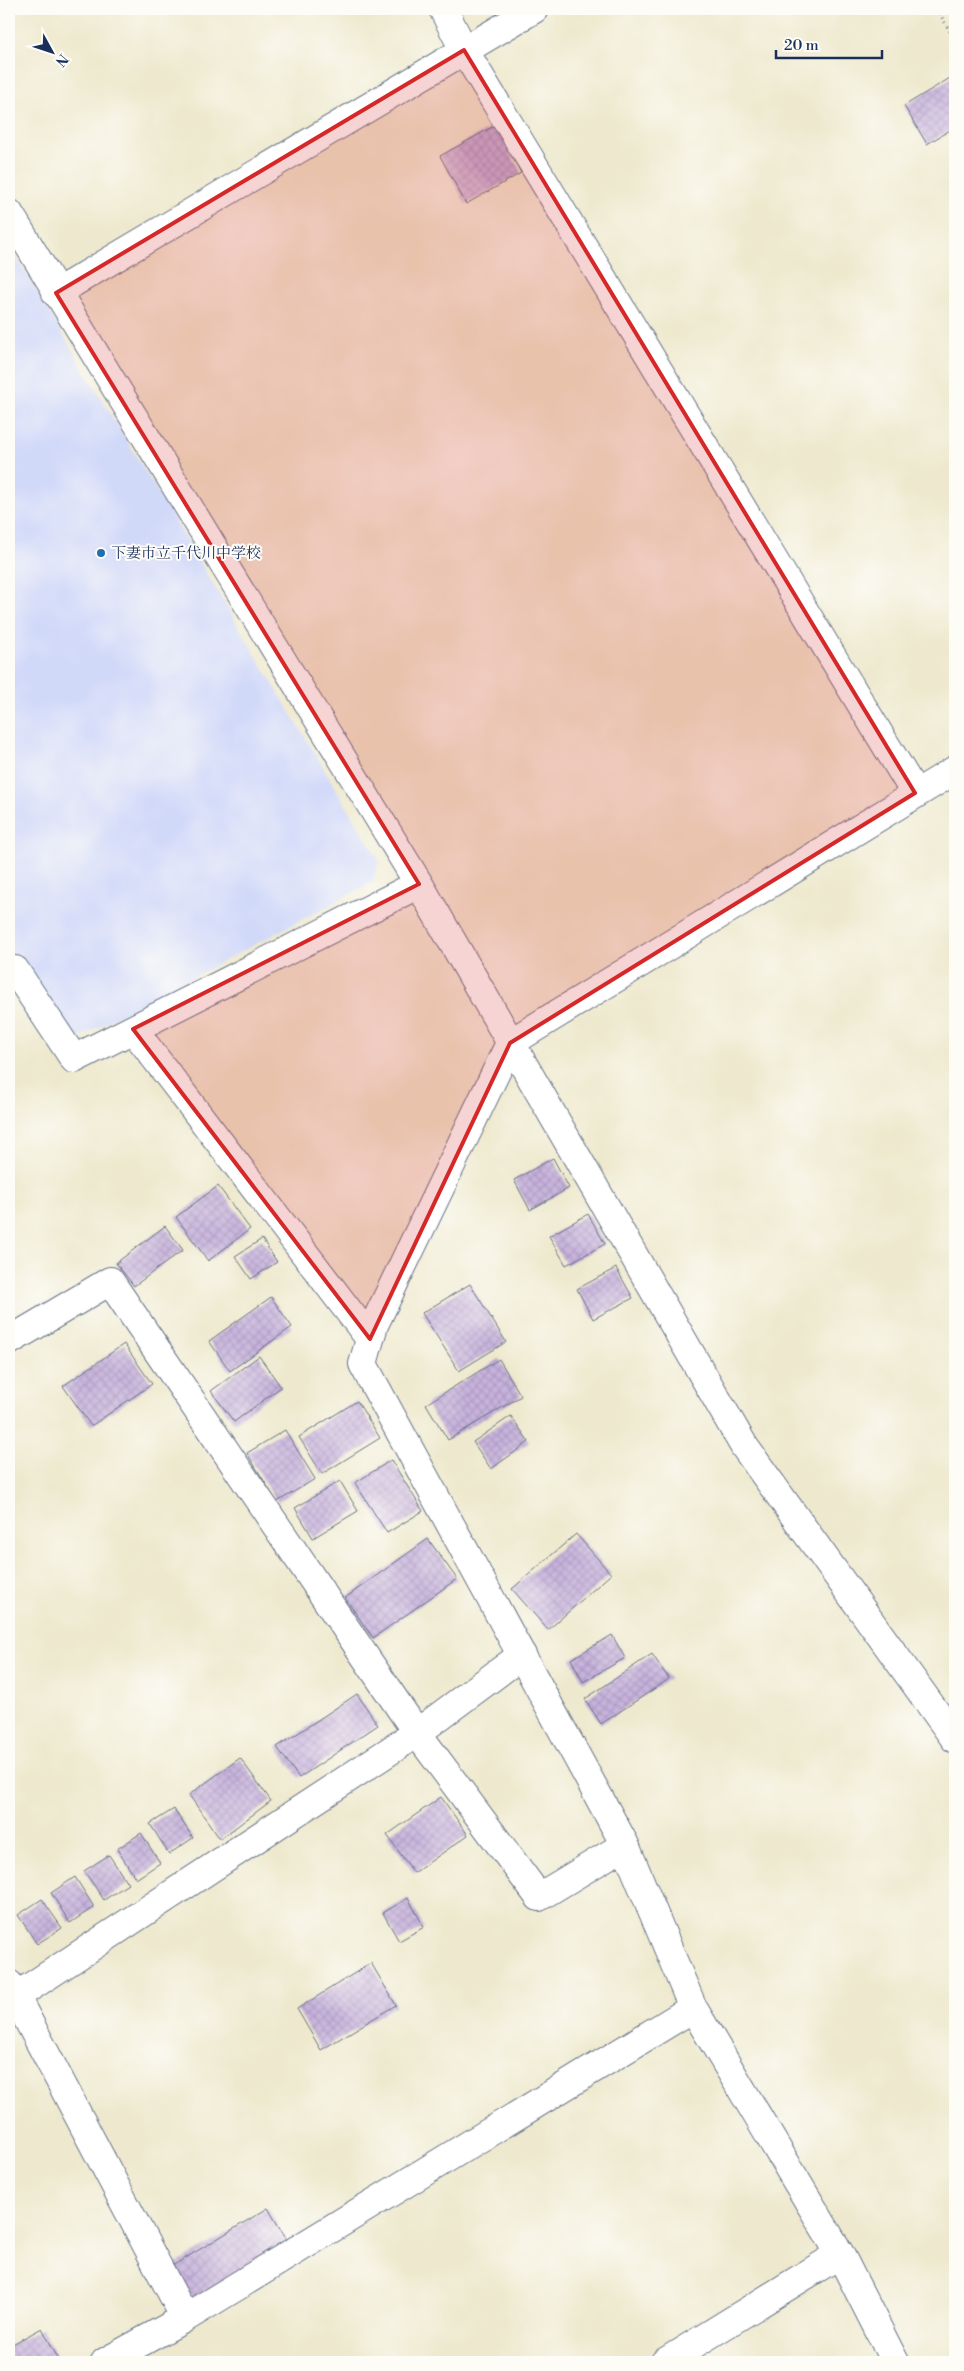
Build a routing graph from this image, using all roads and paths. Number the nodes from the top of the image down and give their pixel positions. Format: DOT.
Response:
graph roads {
  1 [pos="443,9"];
  2 [pos="534,9"];
  3 [pos="937,9"];
  4 [pos="955,40"];
  5 [pos="464,50"];
  6 [pos="9,214"];
  7 [pos="56,293"];
  8 [pos="955,770"];
  9 [pos="915,793"];
  10 [pos="419,884"];
  11 [pos="9,973"];
  12 [pos="133,1029"];
  13 [pos="510,1043"];
  14 [pos="370,1339"];
  15 [pos="9,1341"];
  16 [pos="522,1655"];
  17 [pos="417,1733"];
  18 [pos="955,1739"];
  19 [pos="625,1845"];
  20 [pos="11,1994"];
  21 [pos="693,2008"];
  22 [pos="840,2254"];
  23 [pos="185,2318"];
  24 [pos="104,2362"];
  25 [pos="664,2362"];
  26 [pos="895,2362"];
  1 -- 5 [label="street"];
  2 -- 5 [label="street"];
  3 -- 4 [label="path"];
  5 -- 7 [label="street"];
  5 -- 9 [label="street"];
  6 -- 7 [label="street"];
  7 -- 10 [label="street"];
  8 -- 9 [label="street"];
  9 -- 13 [label="street"];
  10 -- 12 [label="street"];
  10 -- 13 [label="street"];
  11 -- 12 [label="street"];
  12 -- 14 [label="street"];
  13 -- 14 [label="street"];
  13 -- 18 [label="street"];
  14 -- 16 [label="street"];
  15 -- 17 [label="street"];
  16 -- 17 [label="street"];
  16 -- 19 [label="street"];
  17 -- 19 [label="street"];
  17 -- 20 [label="street"];
  19 -- 21 [label="street"];
  20 -- 23 [label="street"];
  21 -- 22 [label="street"];
  21 -- 23 [label="street"];
  22 -- 25 [label="street"];
  22 -- 26 [label="street"];
  23 -- 24 [label="street"];
}
